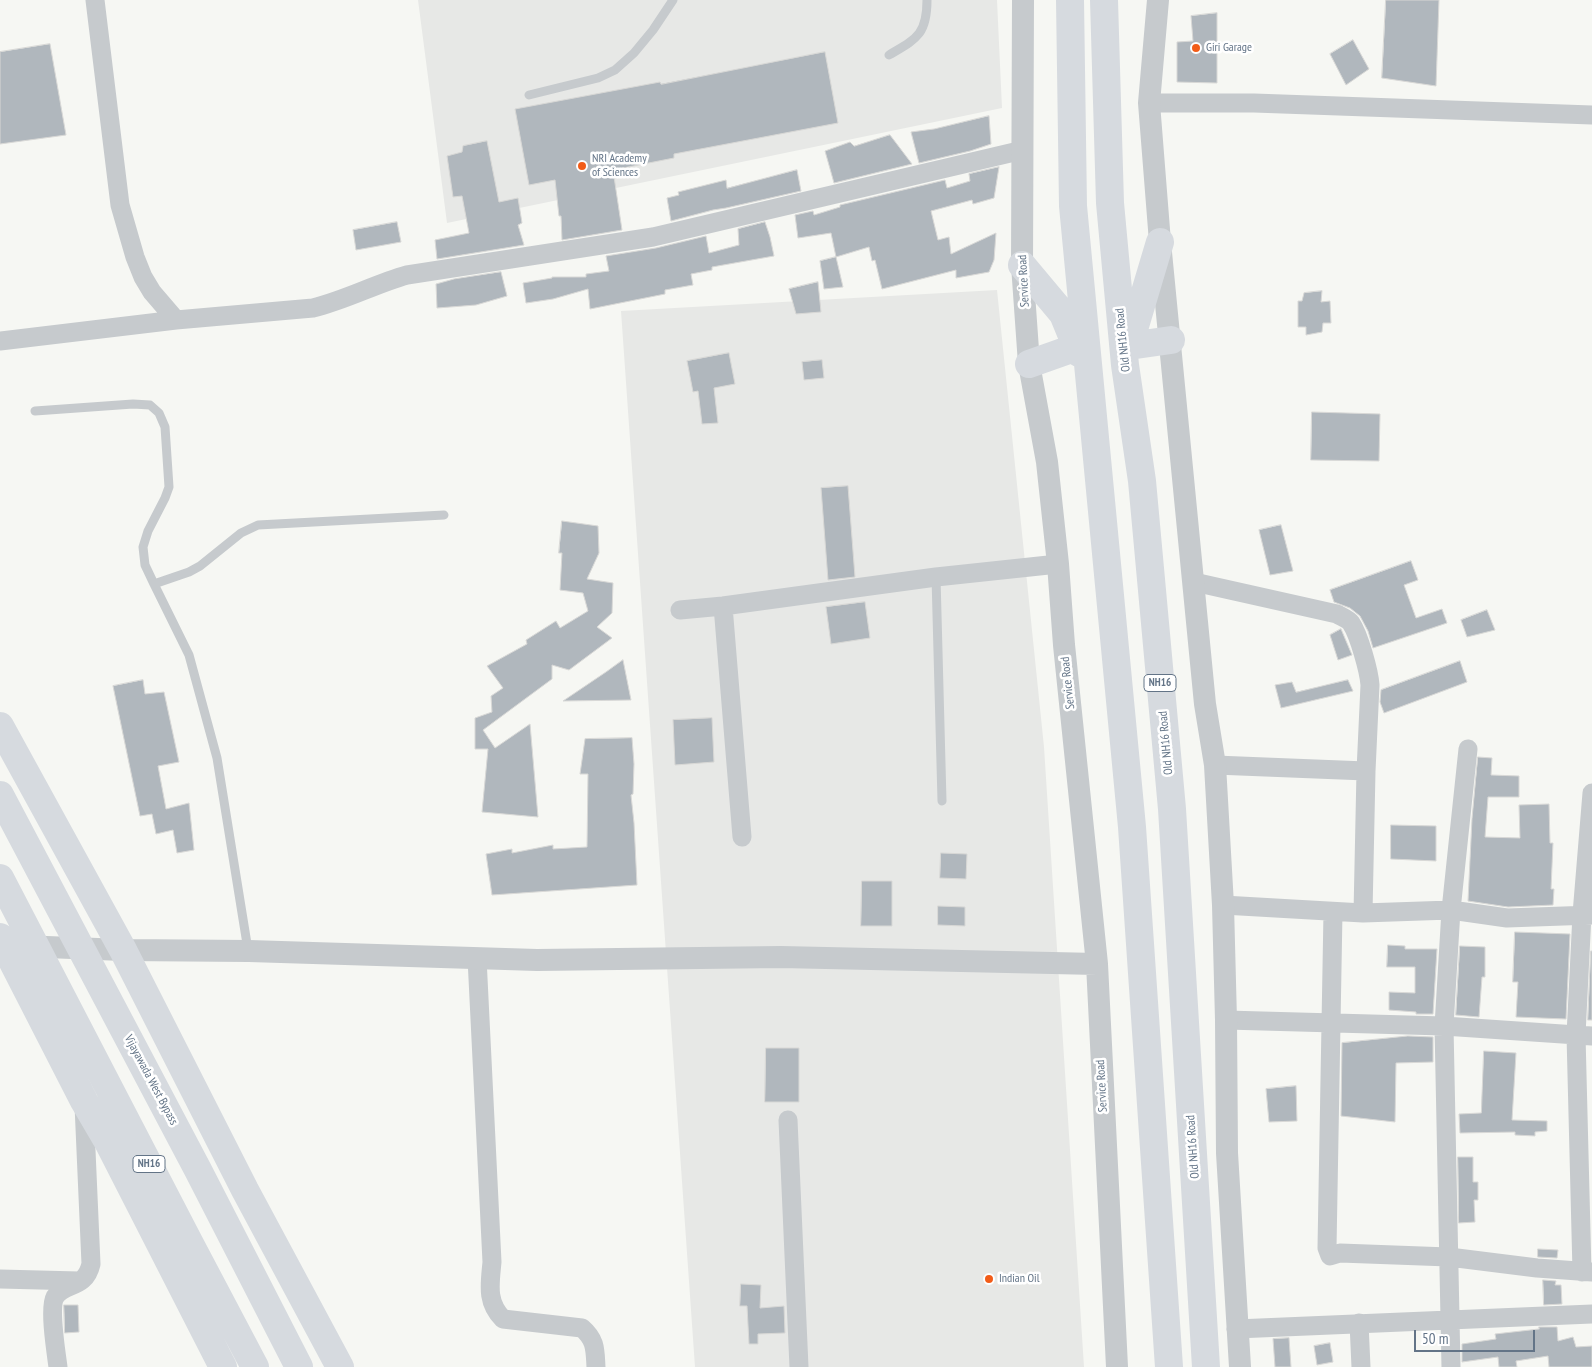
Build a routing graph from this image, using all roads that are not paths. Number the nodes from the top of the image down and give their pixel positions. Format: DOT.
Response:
graph roads {
  1 [pos="95,0"];
  2 [pos="673,0"];
  3 [pos="927,0"];
  4 [pos="1023,0"];
  5 [pos="1070,0"];
  6 [pos="1104,0"];
  7 [pos="1158,0"];
  8 [pos="889,55"];
  9 [pos="528,95"];
  10 [pos="1149,104"];
  11 [pos="1592,115"];
  12 [pos="1023,150"];
  13 [pos="1160,242"];
  14 [pos="1022,265"];
  15 [pos="176,320"];
  16 [pos="1170,340"];
  17 [pos="0,341"];
  18 [pos="1077,347"];
  19 [pos="1127,355"];
  20 [pos="1029,364"];
  21 [pos="1090,380"];
  22 [pos="35,411"];
  23 [pos="444,515"];
  24 [pos="1058,564"];
  25 [pos="936,577"];
  26 [pos="1194,582"];
  27 [pos="154,584"];
  28 [pos="723,606"];
  29 [pos="680,610"];
  30 [pos="0,726"];
  31 [pos="1468,749"];
  32 [pos="1215,765"];
  33 [pos="1366,771"];
  34 [pos="1592,793"];
  35 [pos="0,795"];
  36 [pos="942,801"];
  37 [pos="742,837"];
  38 [pos="0,878"];
  39 [pos="1223,904"];
  40 [pos="1451,910"];
  41 [pos="1332,912"];
  42 [pos="1363,913"];
  43 [pos="1587,915"];
  44 [pos="1,943"];
  45 [pos="123,950"];
  46 [pos="248,951"];
  47 [pos="477,958"];
  48 [pos="1097,964"];
  49 [pos="1226,1020"];
  50 [pos="1330,1024"];
  51 [pos="1444,1026"];
  52 [pos="1584,1035"];
  53 [pos="84,1101"];
  54 [pos="788,1120"];
  55 [pos="1449,1258"];
  56 [pos="1587,1272"];
  57 [pos="0,1279"];
  58 [pos="82,1281"];
  59 [pos="1592,1314"];
  60 [pos="1449,1319"];
  61 [pos="1359,1323"];
  62 [pos="1236,1329"];
  63 [pos="58,1367"];
  64 [pos="223,1367"];
  65 [pos="255,1367"];
  66 [pos="299,1367"];
  67 [pos="340,1367"];
  68 [pos="596,1367"];
  69 [pos="799,1367"];
  70 [pos="1117,1367"];
  71 [pos="1169,1367"];
  72 [pos="1206,1367"];
  73 [pos="1240,1367"];
  74 [pos="1361,1367"];
  75 [pos="1451,1367"];
  1 -- 15 [label="street"];
  2 -- 9 [label="lane"];
  3 -- 8 [label="lane"];
  4 -- 12 [label="street, Service Road"];
  5 -- 21 [label="main road"];
  6 -- 19 [label="main road, Old NH16 Road / NH16"];
  7 -- 10 [label="street"];
  10 -- 11 [label="street"];
  10 -- 13 [label="street"];
  12 -- 14 [label="street, Service Road"];
  12 -- 15 [label="street"];
  13 -- 16 [label="street"];
  13 -- 19 [label="main road"];
  14 -- 18 [label="main road"];
  14 -- 20 [label="street, Service Road"];
  15 -- 17 [label="street"];
  16 -- 19 [label="main road"];
  16 -- 26 [label="street"];
  18 -- 20 [label="main road"];
  18 -- 21 [label="main road"];
  19 -- 72 [label="main road, Old NH16 Road / NH16"];
  20 -- 24 [label="street, Service Road"];
  21 -- 71 [label="main road"];
  22 -- 27 [label="lane"];
  23 -- 27 [label="lane"];
  24 -- 25 [label="street"];
  24 -- 48 [label="street, Service Road"];
  25 -- 28 [label="street"];
  25 -- 36 [label="lane"];
  26 -- 32 [label="street"];
  26 -- 33 [label="street"];
  27 -- 46 [label="lane"];
  28 -- 29 [label="street"];
  28 -- 37 [label="street"];
  30 -- 45 [label="main road"];
  31 -- 40 [label="street"];
  32 -- 33 [label="street"];
  32 -- 39 [label="street"];
  33 -- 42 [label="street"];
  34 -- 43 [label="street"];
  35 -- 66 [label="main road, Vijayawada West Bypass"];
  38 -- 65 [label="main road, NH16"];
  39 -- 41 [label="street"];
  39 -- 49 [label="street"];
  40 -- 42 [label="street"];
  40 -- 43 [label="street"];
  40 -- 51 [label="street"];
  41 -- 42 [label="street"];
  41 -- 50 [label="street"];
  43 -- 52 [label="street"];
  44 -- 45 [label="street"];
  44 -- 53 [label="main road"];
  45 -- 46 [label="street"];
  45 -- 67 [label="main road"];
  46 -- 47 [label="street"];
  47 -- 48 [label="street"];
  47 -- 68 [label="street"];
  48 -- 70 [label="street, Service Road"];
  49 -- 50 [label="street"];
  49 -- 62 [label="street"];
  50 -- 51 [label="street"];
  50 -- 55 [label="street"];
  51 -- 52 [label="street"];
  51 -- 55 [label="street"];
  52 -- 56 [label="street"];
  53 -- 58 [label="street"];
  53 -- 64 [label="main road"];
  54 -- 69 [label="street"];
  55 -- 56 [label="street"];
  55 -- 60 [label="street"];
  57 -- 58 [label="street"];
  58 -- 63 [label="street"];
  59 -- 60 [label="street"];
  60 -- 61 [label="street"];
  60 -- 75 [label="street"];
  61 -- 62 [label="street"];
  61 -- 74 [label="street"];
  62 -- 73 [label="street"];
}
